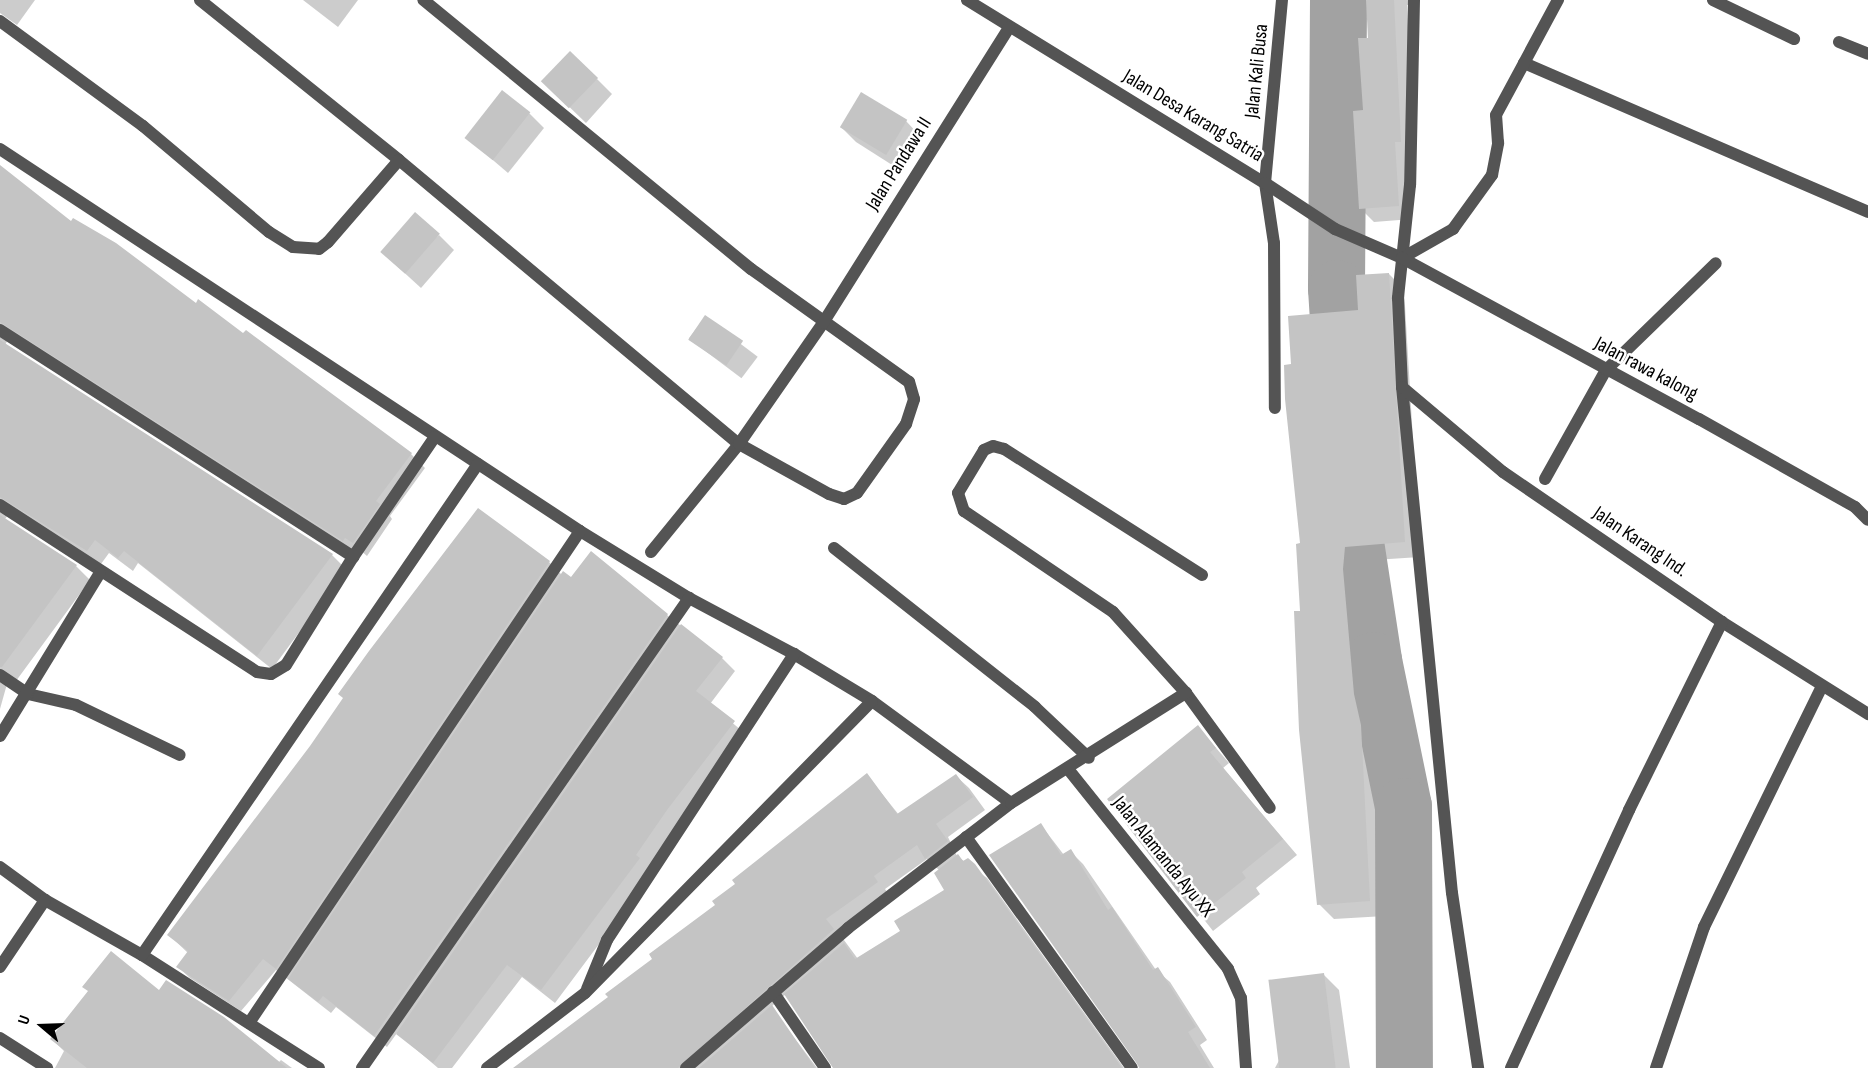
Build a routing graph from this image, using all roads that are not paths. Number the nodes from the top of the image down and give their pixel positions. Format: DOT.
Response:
graph roads {
  1 [pos="200,0"];
  2 [pos="423,0"];
  3 [pos="968,0"];
  4 [pos="1282,0"];
  5 [pos="1414,0"];
  6 [pos="1558,0"];
  7 [pos="1713,0"];
  8 [pos="0,21"];
  9 [pos="1010,28"];
  10 [pos="1794,39"];
  11 [pos="1839,42"];
  12 [pos="1868,54"];
  13 [pos="1524,63"];
  14 [pos="0,149"];
  15 [pos="399,160"];
  16 [pos="1266,183"];
  17 [pos="1868,212"];
  18 [pos="1402,258"];
  19 [pos="1716,263"];
  20 [pos="823,323"];
  21 [pos="0,330"];
  22 [pos="1606,370"];
  23 [pos="1402,387"];
  24 [pos="1275,408"];
  25 [pos="435,437"];
  26 [pos="739,444"];
  27 [pos="478,464"];
  28 [pos="1545,479"];
  29 [pos="0,505"];
  30 [pos="1868,520"];
  31 [pos="580,531"];
  32 [pos="834,548"];
  33 [pos="651,552"];
  34 [pos="353,556"];
  35 [pos="100,573"];
  36 [pos="1202,575"];
  37 [pos="689,598"];
  38 [pos="1722,622"];
  39 [pos="794,654"];
  40 [pos="0,675"];
  41 [pos="1822,686"];
  42 [pos="1186,693"];
  43 [pos="28,694"];
  44 [pos="872,701"];
  45 [pos="1868,714"];
  46 [pos="0,736"];
  47 [pos="180,755"];
  48 [pos="1089,758"];
  49 [pos="1068,769"];
  50 [pos="1011,803"];
  51 [pos="1269,808"];
  52 [pos="966,837"];
  53 [pos="2,874"];
  54 [pos="45,900"];
  55 [pos="142,956"];
  56 [pos="0,967"];
  57 [pos="772,992"];
  58 [pos="585,993"];
  59 [pos="249,1023"];
  60 [pos="0,1038"];
  61 [pos="47,1068"];
  62 [pos="319,1068"];
  63 [pos="362,1068"];
  64 [pos="487,1068"];
  65 [pos="686,1068"];
  66 [pos="825,1068"];
  67 [pos="1132,1068"];
  68 [pos="1246,1068"];
  69 [pos="1478,1068"];
  70 [pos="1511,1068"];
  71 [pos="1656,1068"];
  1 -- 15 [label="street"];
  2 -- 20 [label="street"];
  3 -- 9 [label="street, Jalan Desa Karang Satria"];
  4 -- 16 [label="street, Jalan Kali Busa"];
  5 -- 18 [label="street"];
  6 -- 13 [label="street"];
  7 -- 10 [label="street"];
  8 -- 15 [label="street"];
  9 -- 16 [label="street, Jalan Desa Karang Satria"];
  9 -- 20 [label="street, Jalan Pandawa II"];
  11 -- 12 [label="street"];
  13 -- 17 [label="street"];
  13 -- 18 [label="street"];
  14 -- 25 [label="street"];
  15 -- 26 [label="street"];
  16 -- 18 [label="street, Jalan Desa Karang Satria"];
  16 -- 24 [label="street, Jalan Kali Busa"];
  18 -- 22 [label="street, Jalan rawa kalong"];
  18 -- 23 [label="street"];
  19 -- 22 [label="street"];
  20 -- 26 [label="street, Jalan Pandawa II"];
  20 -- 26 [label="street"];
  21 -- 34 [label="street"];
  22 -- 28 [label="street"];
  22 -- 30 [label="street, Jalan rawa kalong"];
  23 -- 38 [label="street, Jalan Karang Ind."];
  23 -- 69 [label="street"];
  25 -- 27 [label="street"];
  25 -- 34 [label="street"];
  26 -- 33 [label="street, Jalan Pandawa II"];
  27 -- 31 [label="street"];
  27 -- 55 [label="street"];
  29 -- 35 [label="street"];
  31 -- 37 [label="street"];
  31 -- 59 [label="street"];
  32 -- 48 [label="street"];
  34 -- 35 [label="street"];
  35 -- 43 [label="street"];
  36 -- 42 [label="street"];
  37 -- 39 [label="street"];
  37 -- 63 [label="street"];
  38 -- 41 [label="street, Jalan Karang Ind."];
  38 -- 70 [label="street"];
  39 -- 44 [label="street"];
  39 -- 58 [label="street"];
  40 -- 43 [label="street"];
  41 -- 45 [label="street, Jalan Karang Ind."];
  41 -- 71 [label="street"];
  42 -- 48 [label="street"];
  42 -- 51 [label="street"];
  43 -- 46 [label="street"];
  43 -- 47 [label="street"];
  44 -- 50 [label="street"];
  44 -- 58 [label="street"];
  48 -- 49 [label="street"];
  49 -- 50 [label="street"];
  49 -- 68 [label="street, Jalan Alamanda Ayu XX"];
  50 -- 52 [label="street"];
  52 -- 57 [label="street"];
  52 -- 67 [label="street"];
  53 -- 54 [label="street"];
  54 -- 55 [label="street"];
  54 -- 56 [label="street"];
  55 -- 59 [label="street"];
  57 -- 65 [label="street"];
  57 -- 66 [label="street"];
  58 -- 64 [label="street"];
  59 -- 62 [label="street"];
  60 -- 61 [label="street"];
}
